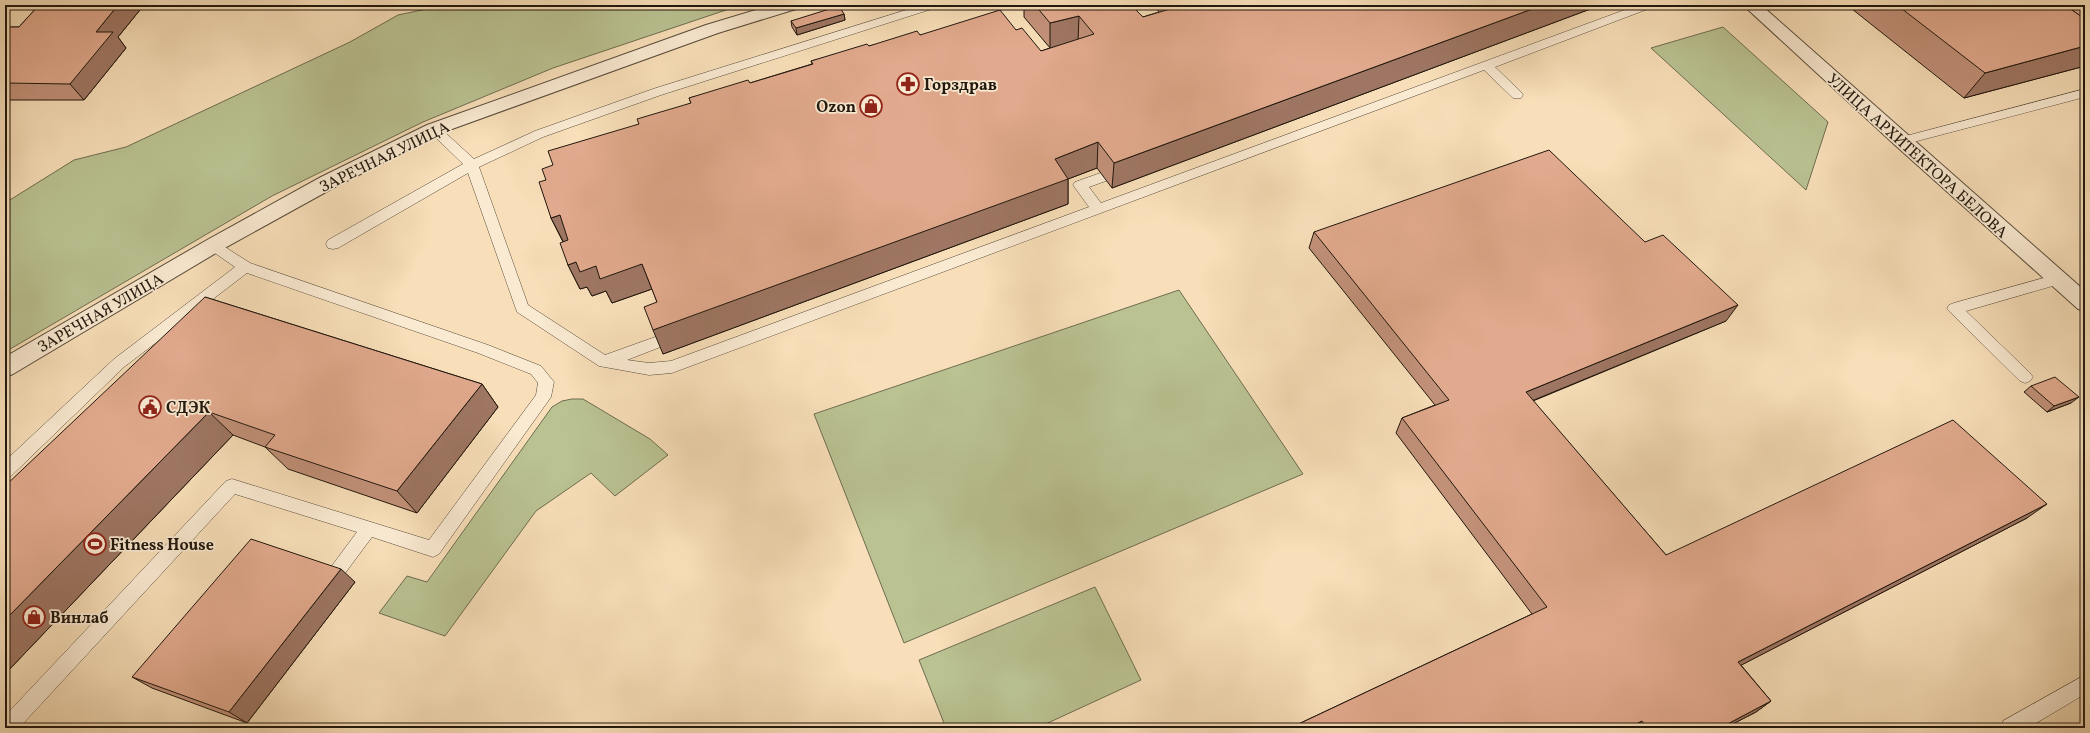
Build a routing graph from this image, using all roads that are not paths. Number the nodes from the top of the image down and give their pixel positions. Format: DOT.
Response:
graph roads {
  1 [pos="790,5"];
  2 [pos="934,5"];
  3 [pos="1649,5"];
  4 [pos="1751,5"];
  5 [pos="1486,65"];
  6 [pos="2085,93"];
  7 [pos="1517,94"];
  8 [pos="434,129"];
  9 [pos="1902,142"];
  10 [pos="472,164"];
  11 [pos="1132,166"];
  12 [pos="1097,208"];
  13 [pos="333,244"];
  14 [pos="214,245"];
  15 [pos="245,267"];
  16 [pos="2058,279"];
  17 [pos="2085,303"];
  18 [pos="658,342"];
  19 [pos="604,362"];
  20 [pos="5,368"];
  21 [pos="2025,377"];
  22 [pos="5,471"];
  23 [pos="369,529"];
  24 [pos="334,575"];
  25 [pos="2085,684"];
  26 [pos="6,728"];
  27 [pos="2010,728"];
  1 -- 8 [label="street, ЗАРЕЧНАЯ УЛИЦА"];
  2 -- 10 [label="lane"];
  3 -- 5 [label="lane"];
  4 -- 9 [label="street, УЛИЦА АРХИТЕКТОРА БЕЛОВА"];
  5 -- 7 [label="lane"];
  5 -- 12 [label="lane"];
  6 -- 9 [label="lane"];
  8 -- 10 [label="lane"];
  8 -- 14 [label="street, ЗАРЕЧНАЯ УЛИЦА"];
  9 -- 16 [label="street, УЛИЦА АРХИТЕКТОРА БЕЛОВА"];
  10 -- 13 [label="lane"];
  10 -- 19 [label="lane"];
  11 -- 12 [label="lane"];
  12 -- 19 [label="lane"];
  14 -- 15 [label="lane"];
  14 -- 20 [label="street, ЗАРЕЧНАЯ УЛИЦА"];
  15 -- 22 [label="lane"];
  15 -- 23 [label="lane"];
  16 -- 17 [label="street, УЛИЦА АРХИТЕКТОРА БЕЛОВА"];
  16 -- 21 [label="lane"];
  18 -- 19 [label="lane"];
  23 -- 24 [label="lane"];
  23 -- 26 [label="lane"];
  25 -- 27 [label="lane"];
}
